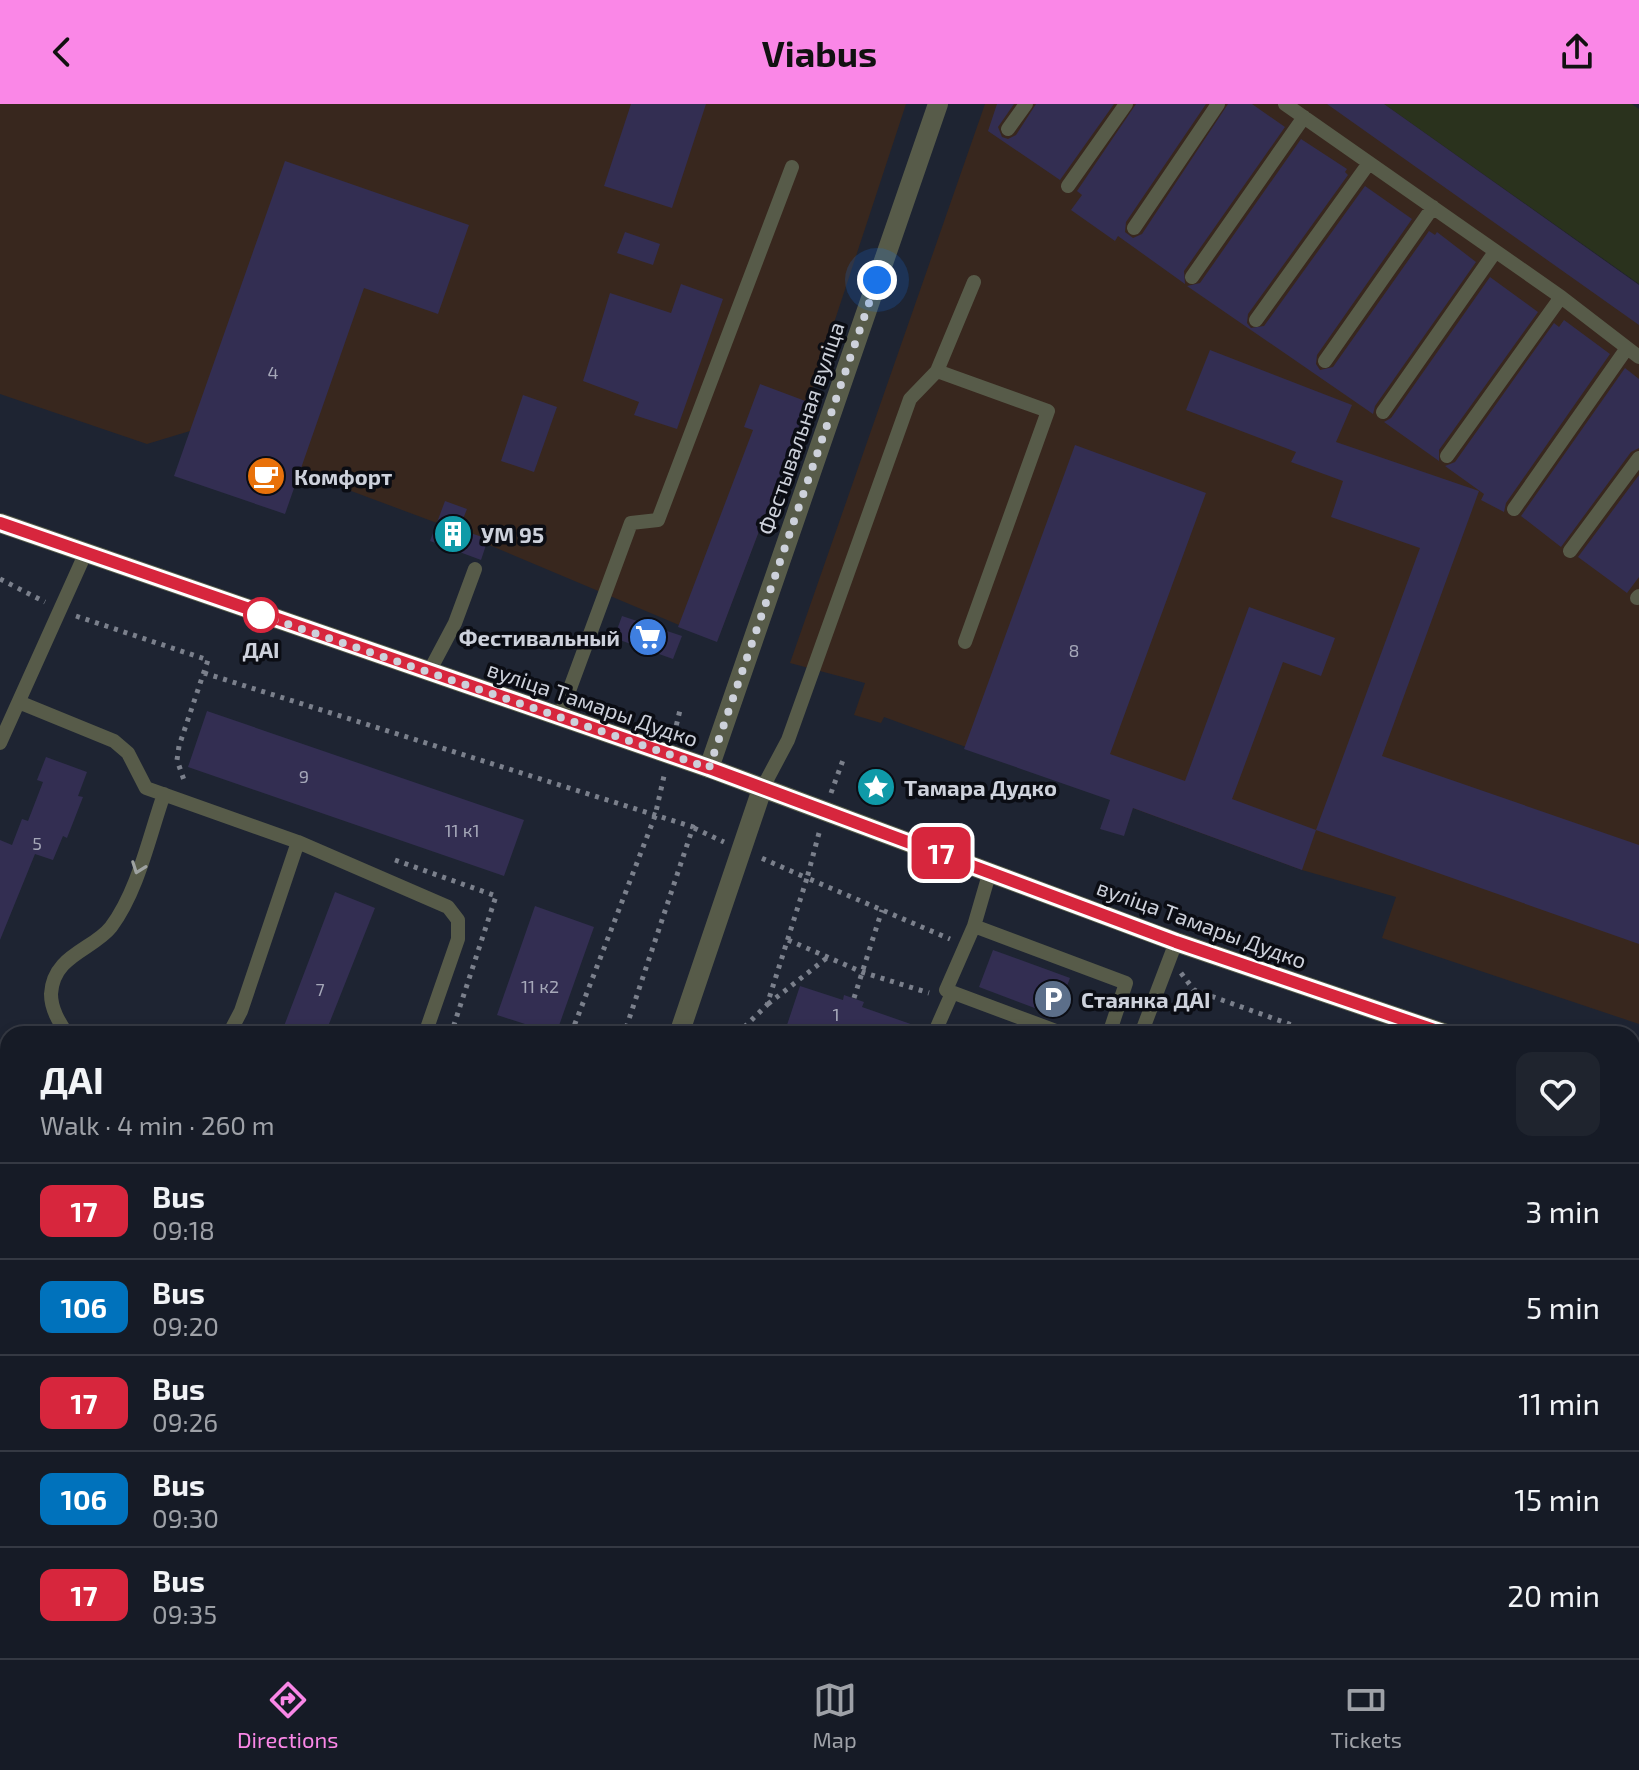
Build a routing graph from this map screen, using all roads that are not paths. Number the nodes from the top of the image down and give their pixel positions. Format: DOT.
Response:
graph roads {
  1 [pos="938,104"];
  2 [pos="1026,104"];
  3 [pos="1126,104"];
  4 [pos="1218,104"];
  5 [pos="1285,104"];
  6 [pos="1304,117"];
  7 [pos="1008,129"];
  8 [pos="1369,163"];
  9 [pos="792,167"];
  10 [pos="1068,186"];
  11 [pos="1433,207"];
  12 [pos="1134,228"];
  13 [pos="1495,252"];
  14 [pos="1192,277"];
  15 [pos="974,282"];
  16 [pos="1561,297"];
  17 [pos="1256,320"];
  18 [pos="1633,352"];
  19 [pos="1325,361"];
  20 [pos="937,371"];
  21 [pos="1383,412"];
  22 [pos="1447,456"];
  23 [pos="1639,458"];
  24 [pos="1514,509"];
  25 [pos="0,523"];
  26 [pos="1570,551"];
  27 [pos="86,552"];
  28 [pos="475,569"];
  29 [pos="965,642"];
  30 [pos="429,672"];
  31 [pos="21,703"];
  32 [pos="559,718"];
  33 [pos="0,743"];
  34 [pos="709,768"];
  35 [pos="762,789"];
  36 [pos="164,794"];
  37 [pos="298,842"];
  38 [pos="990,871"];
  39 [pos="974,926"];
  40 [pos="1176,942"];
  41 [pos="949,991"];
  42 [pos="62,1026"];
  43 [pos="233,1026"];
  44 [pos="428,1026"];
  45 [pos="682,1026"];
  46 [pos="937,1026"];
  47 [pos="1043,1026"];
  48 [pos="1112,1026"];
  49 [pos="1144,1026"];
  50 [pos="1423,1026"];
  1 -- 34 [label="street, Фестывальная вуліца"];
  2 -- 7 [label="lane"];
  3 -- 10 [label="lane"];
  4 -- 12 [label="lane"];
  5 -- 6 [label="lane"];
  6 -- 8 [label="lane"];
  6 -- 14 [label="lane"];
  8 -- 11 [label="lane"];
  8 -- 17 [label="lane"];
  9 -- 32 [label="lane"];
  11 -- 13 [label="lane"];
  11 -- 19 [label="lane"];
  13 -- 16 [label="lane"];
  13 -- 21 [label="lane"];
  15 -- 20 [label="lane"];
  16 -- 18 [label="lane"];
  16 -- 22 [label="lane"];
  18 -- 24 [label="lane"];
  20 -- 29 [label="lane"];
  20 -- 35 [label="lane"];
  23 -- 26 [label="lane"];
  25 -- 27 [label="street, вуліца Тамары Дудко"];
  27 -- 30 [label="street, вуліца Тамары Дудко"];
  27 -- 31 [label="lane"];
  28 -- 30 [label="lane"];
  30 -- 32 [label="street, вуліца Тамары Дудко"];
  31 -- 33 [label="lane"];
  31 -- 36 [label="lane"];
  32 -- 34 [label="street, вуліца Тамары Дудко"];
  34 -- 35 [label="street, вуліца Тамары Дудко"];
  35 -- 38 [label="street, вуліца Тамары Дудко"];
  35 -- 45 [label="street"];
  36 -- 37 [label="lane"];
  36 -- 42 [label="lane, one-way"];
  37 -- 43 [label="lane"];
  37 -- 44 [label="lane"];
  38 -- 39 [label="lane"];
  38 -- 40 [label="street, вуліца Тамары Дудко"];
  39 -- 41 [label="lane"];
  39 -- 48 [label="lane"];
  40 -- 49 [label="lane"];
  40 -- 50 [label="street, вуліца Тамары Дудко"];
  41 -- 46 [label="lane"];
  41 -- 47 [label="lane"];
}
